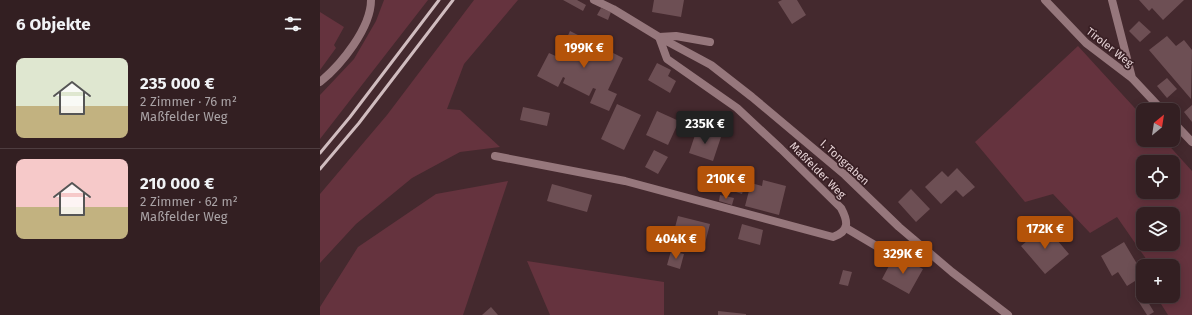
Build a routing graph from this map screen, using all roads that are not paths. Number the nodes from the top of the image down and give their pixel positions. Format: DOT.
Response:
graph roads {
  1 [pos="371,0"];
  2 [pos="594,0"];
  3 [pos="1045,0"];
  4 [pos="1112,0"];
  5 [pos="659,37"];
  6 [pos="710,42"];
  7 [pos="1132,78"];
  8 [pos="320,82"];
  9 [pos="1155,103"];
  10 [pos="1180,129"];
  11 [pos="1192,142"];
  12 [pos="495,156"];
  13 [pos="846,228"];
  14 [pos="878,247"];
  15 [pos="1008,315"];
  1 -- 8 [label="street"];
  2 -- 5 [label="street"];
  3 -- 7 [label="street, Tiroler Weg"];
  4 -- 7 [label="street"];
  5 -- 6 [label="street"];
  5 -- 13 [label="street, Maßfelder Weg"];
  5 -- 15 [label="street, I. Tongraben"];
  7 -- 9 [label="street, Tiroler Weg"];
  10 -- 11 [label="street"];
  12 -- 13 [label="street"];
  13 -- 14 [label="street"];
}
